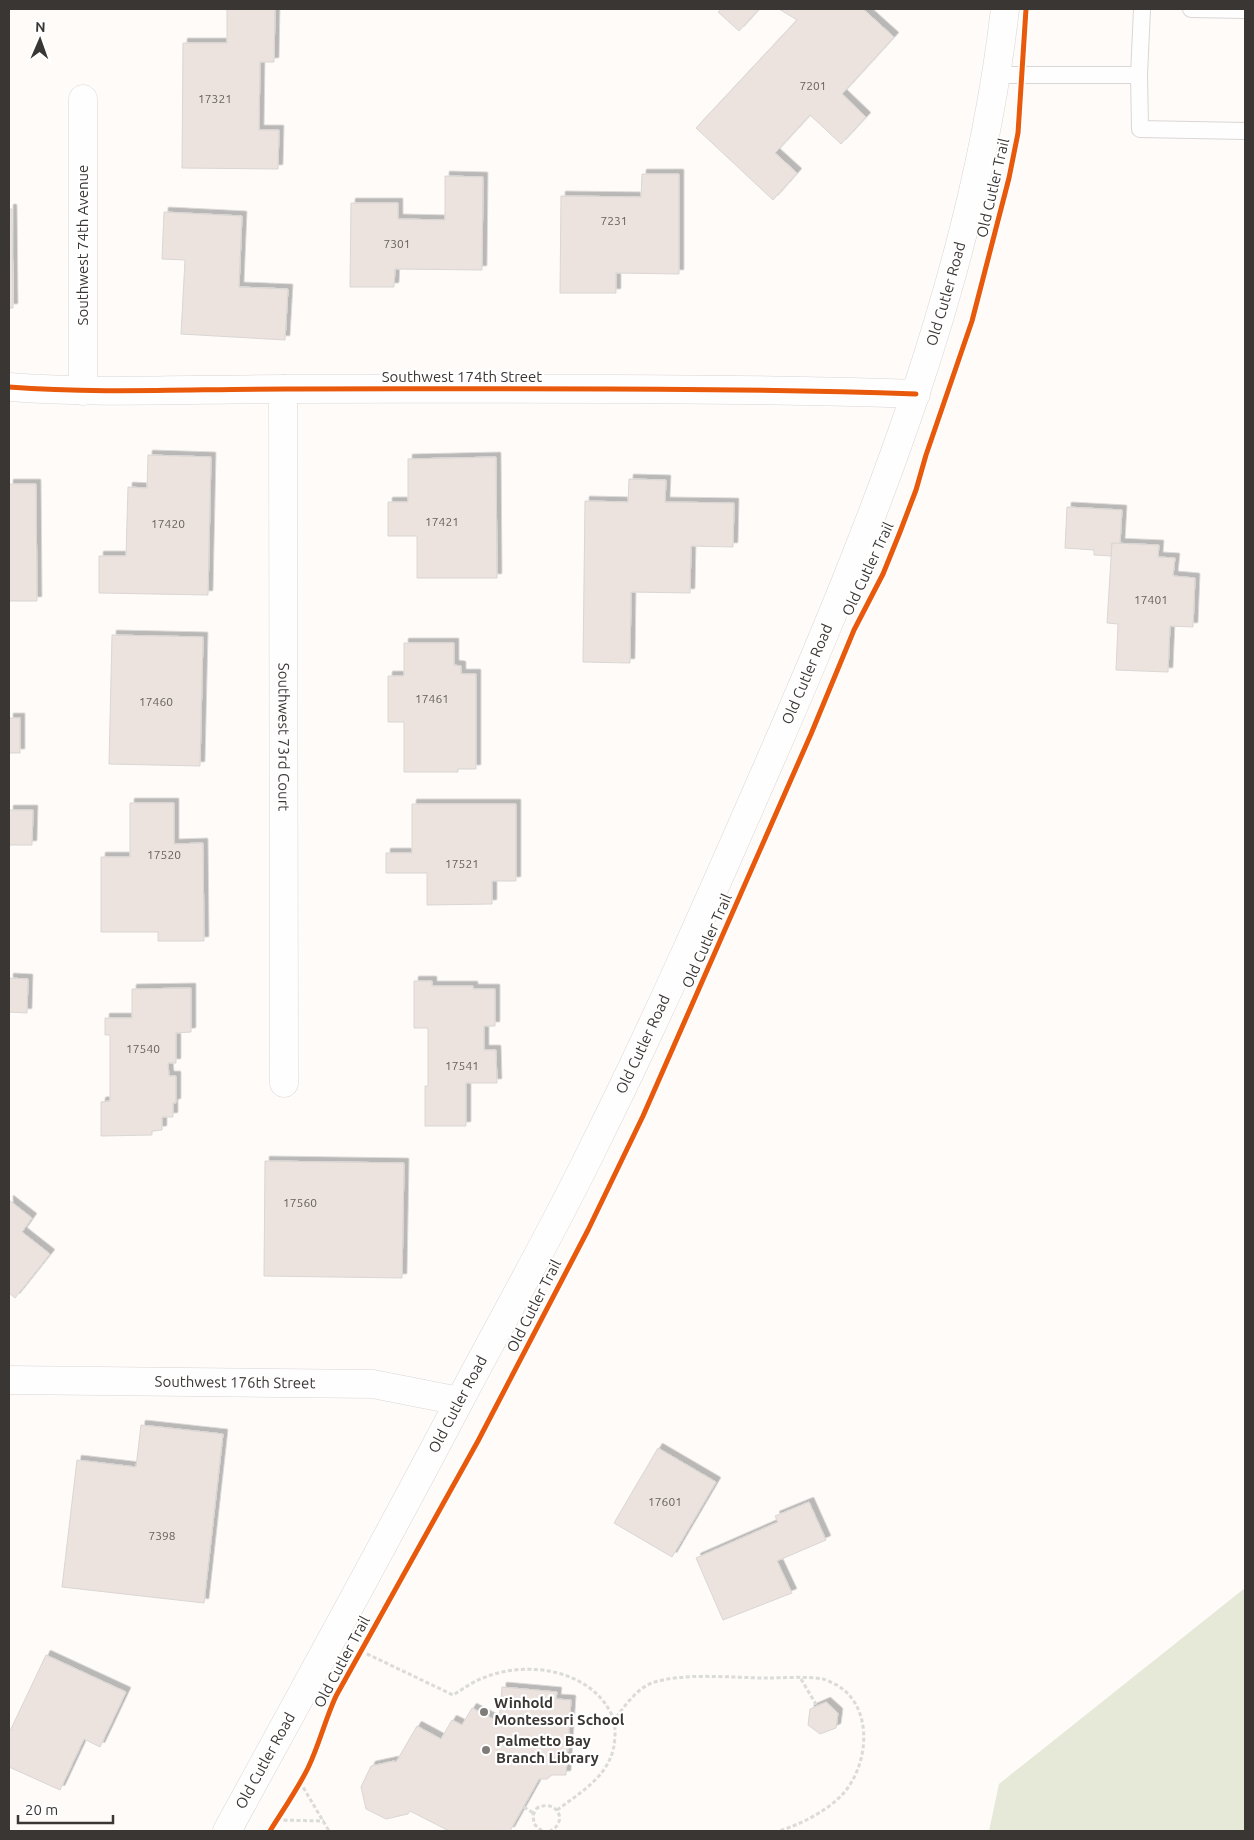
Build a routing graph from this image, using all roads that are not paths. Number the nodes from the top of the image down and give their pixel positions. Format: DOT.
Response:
graph roads {
  1 [pos="1004,9"];
  2 [pos="1142,9"];
  3 [pos="1191,9"];
  4 [pos="1245,10"];
  5 [pos="996,74"];
  6 [pos="1139,75"];
  7 [pos="83,99"];
  8 [pos="1245,131"];
  9 [pos="9,387"];
  10 [pos="283,389"];
  11 [pos="83,391"];
  12 [pos="916,394"];
  13 [pos="284,1083"];
  14 [pos="9,1380"];
  15 [pos="459,1401"];
  16 [pos="227,1831"];
  1 -- 5 [label="street, Old Cutler Road"];
  2 -- 6 [label="lane"];
  3 -- 4 [label="lane"];
  5 -- 6 [label="lane"];
  5 -- 12 [label="street, Old Cutler Road"];
  6 -- 8 [label="lane"];
  7 -- 11 [label="street, Southwest 74th Avenue"];
  9 -- 11 [label="street, Southwest 174th Street"];
  10 -- 11 [label="street, Southwest 174th Street"];
  10 -- 12 [label="street, Southwest 174th Street"];
  10 -- 13 [label="street, Southwest 73rd Court"];
  12 -- 15 [label="street, Old Cutler Road"];
  14 -- 15 [label="street, Southwest 176th Street"];
  15 -- 16 [label="street, Old Cutler Road"];
}
